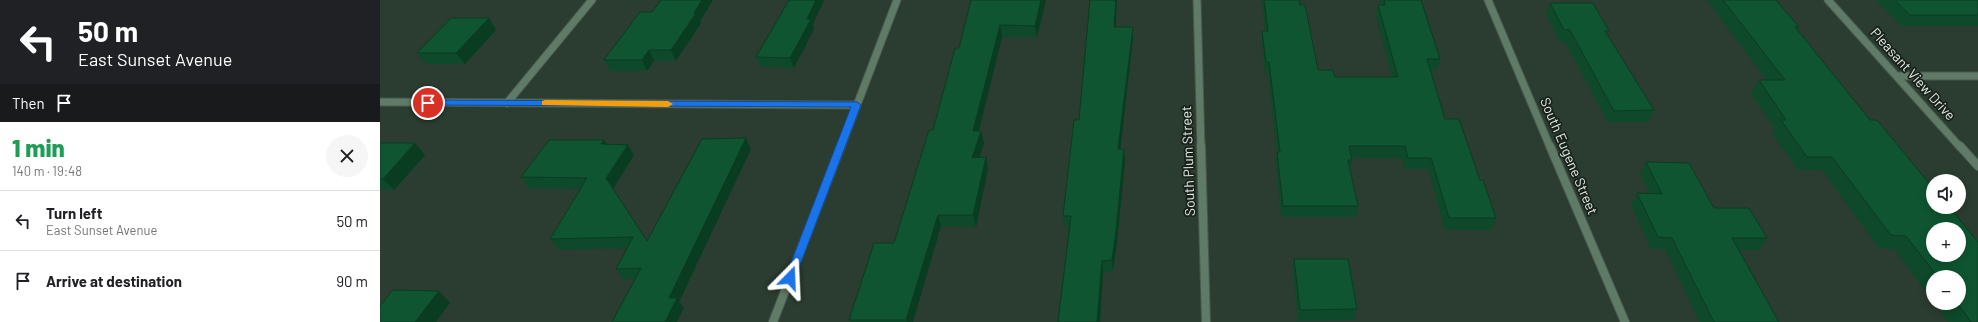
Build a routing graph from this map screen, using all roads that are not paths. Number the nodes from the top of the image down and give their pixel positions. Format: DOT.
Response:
graph roads {
  1 [pos="592,0"];
  2 [pos="897,0"];
  3 [pos="1197,0"];
  4 [pos="1488,0"];
  5 [pos="1828,0"];
  6 [pos="1897,76"];
  7 [pos="1978,76"];
  8 [pos="380,102"];
  9 [pos="507,103"];
  10 [pos="857,105"];
  11 [pos="1978,166"];
  12 [pos="774,322"];
  13 [pos="1206,322"];
  14 [pos="1625,322"];
  1 -- 9 [label="street"];
  2 -- 10 [label="street"];
  3 -- 13 [label="street, South Plum Street"];
  4 -- 14 [label="street, South Eugene Street"];
  5 -- 6 [label="street, Pleasant View Drive"];
  6 -- 7 [label="street"];
  6 -- 11 [label="street, Pleasant View Drive"];
  8 -- 9 [label="street"];
  9 -- 10 [label="street"];
  10 -- 12 [label="street"];
}
